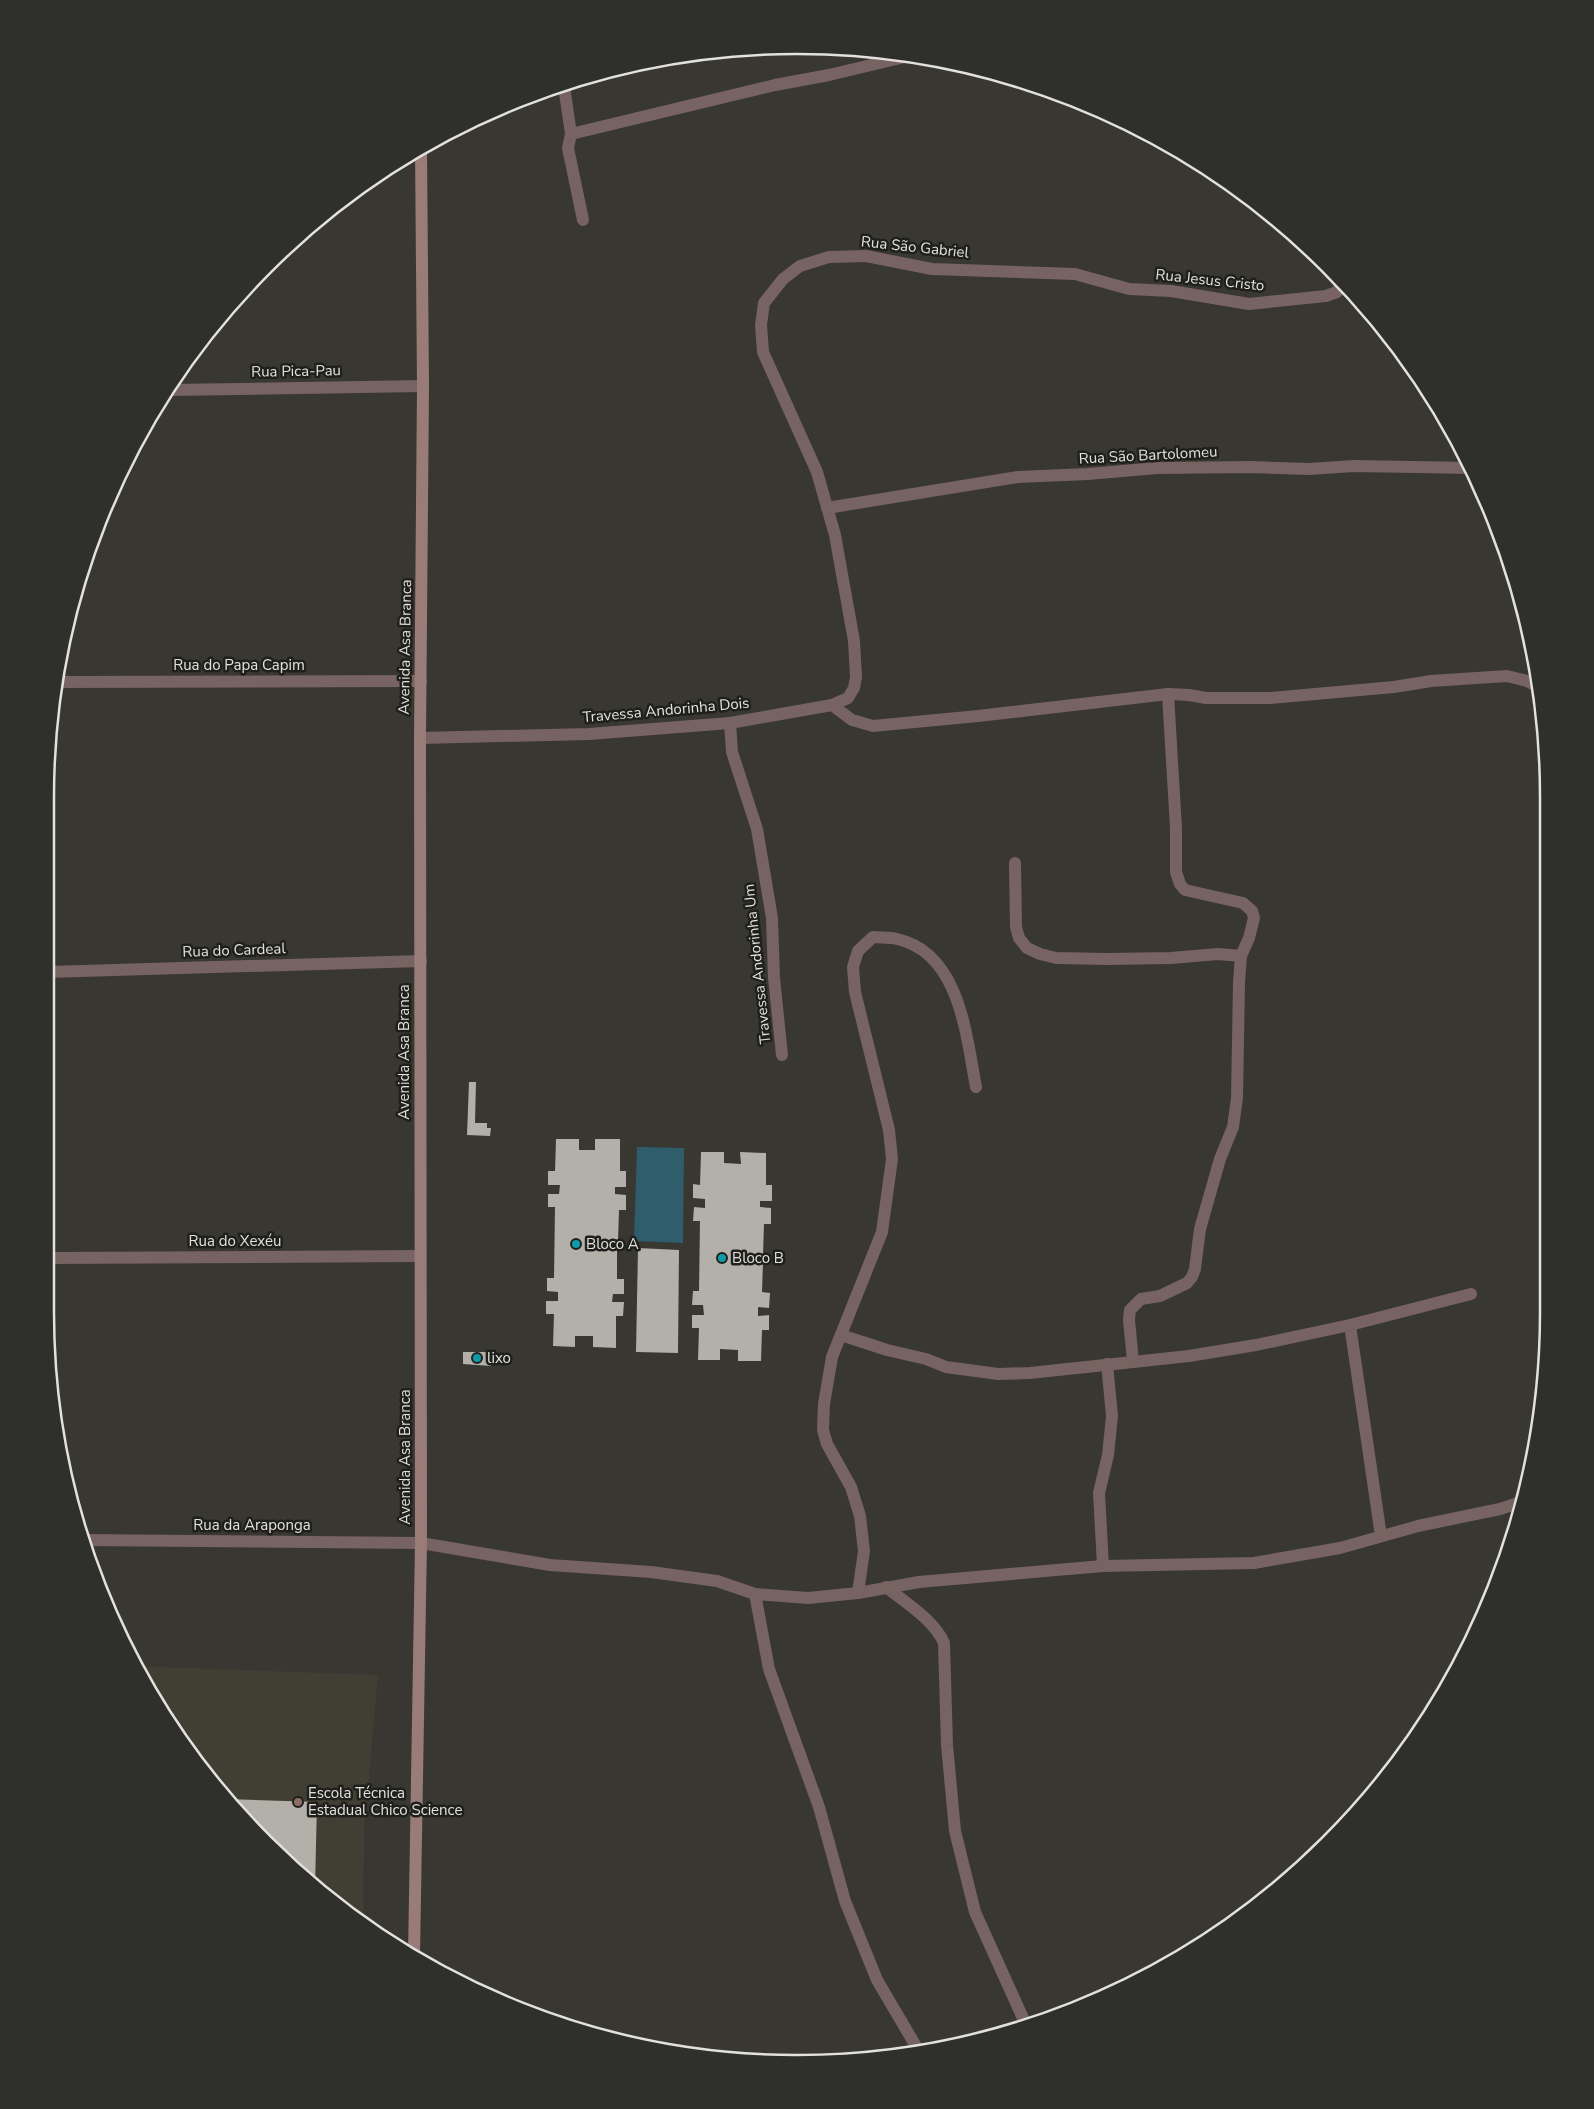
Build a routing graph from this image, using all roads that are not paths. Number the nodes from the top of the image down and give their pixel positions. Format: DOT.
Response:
graph roads {
  1 [pos="893,60"];
  2 [pos="565,91"];
  3 [pos="571,134"];
  4 [pos="421,156"];
  5 [pos="583,220"];
  6 [pos="1098,279"];
  7 [pos="1339,289"];
  8 [pos="762,352"];
  9 [pos="423,386"];
  10 [pos="175,390"];
  11 [pos="1464,468"];
  12 [pos="827,508"];
  13 [pos="421,681"];
  14 [pos="63,682"];
  15 [pos="1531,683"];
  16 [pos="1168,694"];
  17 [pos="832,705"];
  18 [pos="730,723"];
  19 [pos="420,738"];
  20 [pos="1014,863"];
  21 [pos="1242,956"];
  22 [pos="421,961"];
  23 [pos="54,972"];
  24 [pos="782,1055"];
  25 [pos="976,1087"];
  26 [pos="420,1256"];
  27 [pos="54,1258"];
  28 [pos="1471,1294"];
  29 [pos="1350,1325"];
  30 [pos="841,1334"];
  31 [pos="1133,1361"];
  32 [pos="1106,1364"];
  33 [pos="1515,1504"];
  34 [pos="1381,1536"];
  35 [pos="90,1540"];
  36 [pos="421,1543"];
  37 [pos="1104,1566"];
  38 [pos="886,1586"];
  39 [pos="858,1593"];
  40 [pos="755,1594"];
  41 [pos="414,1949"];
  42 [pos="1024,2020"];
  43 [pos="916,2045"];
  1 -- 3 [label="street"];
  2 -- 3 [label="street"];
  3 -- 5 [label="street"];
  4 -- 9 [label="street, Avenida Asa Branca"];
  6 -- 7 [label="street, Rua Jesus Cristo"];
  6 -- 8 [label="street, Rua São Gabriel"];
  8 -- 12 [label="street, Travessa Andorinha Dois"];
  9 -- 10 [label="street, Rua Pica-Pau"];
  9 -- 13 [label="street, Avenida Asa Branca"];
  11 -- 12 [label="street, Rua São Bartolomeu"];
  12 -- 17 [label="street, Travessa Andorinha Dois"];
  13 -- 14 [label="street, Rua do Papa Capim"];
  13 -- 19 [label="street, Avenida Asa Branca"];
  15 -- 16 [label="street"];
  16 -- 17 [label="street"];
  16 -- 21 [label="street"];
  17 -- 18 [label="street, Travessa Andorinha Dois"];
  18 -- 19 [label="street, Travessa Andorinha Dois"];
  18 -- 24 [label="street, Travessa Andorinha Um"];
  19 -- 22 [label="street, Avenida Asa Branca"];
  20 -- 21 [label="street"];
  21 -- 31 [label="street"];
  22 -- 23 [label="street, Rua do Cardeal"];
  22 -- 26 [label="street, Avenida Asa Branca"];
  25 -- 30 [label="street"];
  26 -- 27 [label="street, Rua do Xexéu"];
  26 -- 36 [label="street, Avenida Asa Branca"];
  28 -- 29 [label="street"];
  29 -- 31 [label="street"];
  29 -- 34 [label="street"];
  30 -- 32 [label="street"];
  30 -- 39 [label="street"];
  31 -- 32 [label="street"];
  32 -- 37 [label="street"];
  33 -- 34 [label="street, Rua da Araponga"];
  34 -- 37 [label="street, Rua da Araponga"];
  35 -- 36 [label="street, Rua da Araponga"];
  36 -- 40 [label="street, Rua da Araponga"];
  36 -- 41 [label="street, Avenida Asa Branca"];
  37 -- 38 [label="street, Rua da Araponga"];
  38 -- 39 [label="street, Rua da Araponga"];
  38 -- 42 [label="street"];
  39 -- 40 [label="street, Rua da Araponga"];
  40 -- 43 [label="street"];
}
